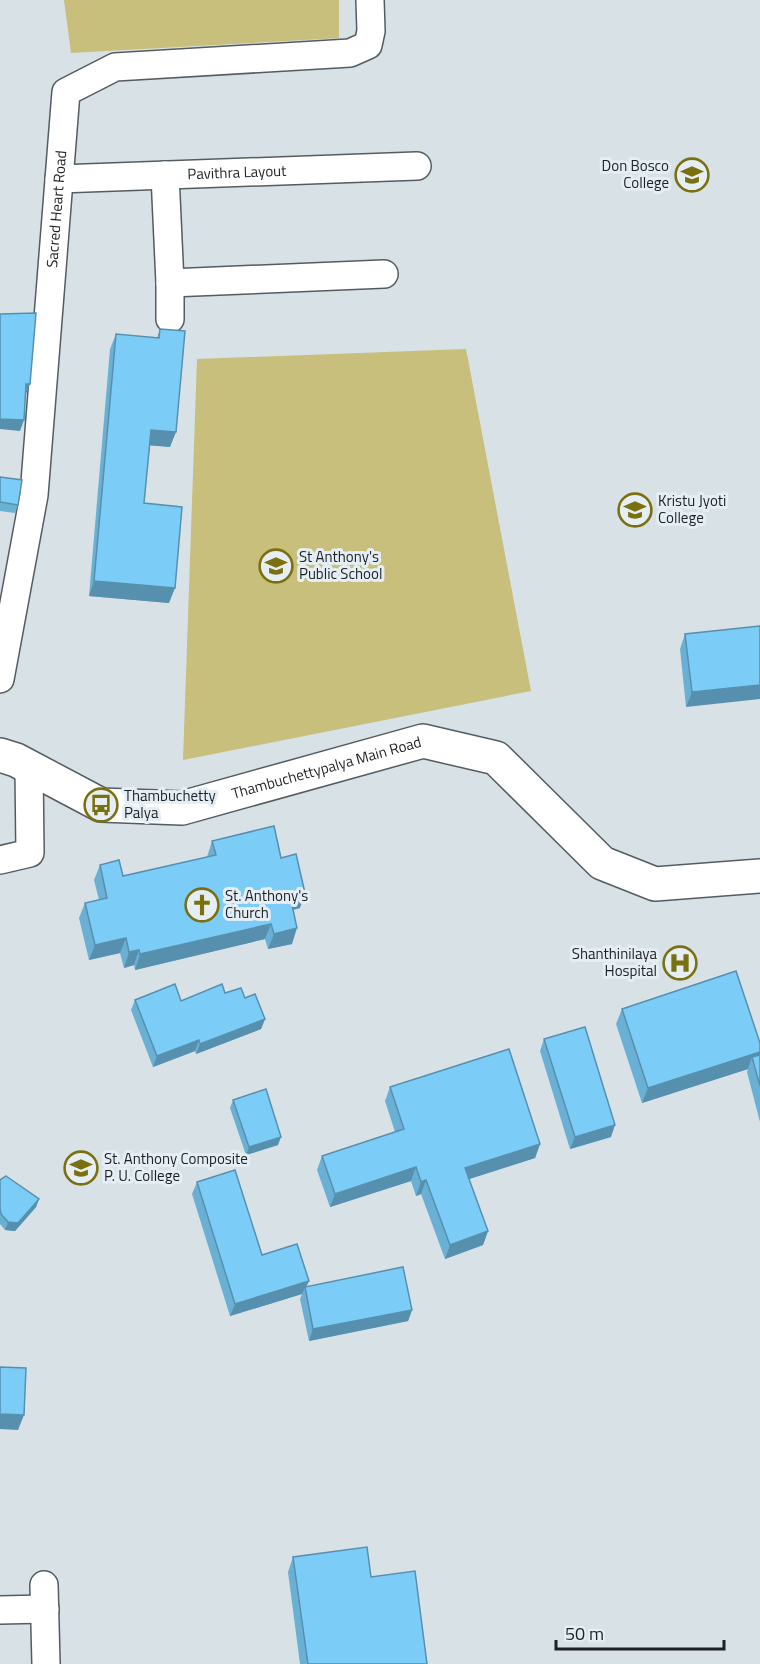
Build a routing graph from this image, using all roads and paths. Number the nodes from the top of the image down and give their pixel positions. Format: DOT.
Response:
graph roads {
  1 [pos="370,0"];
  2 [pos="417,166"];
  3 [pos="165,175"];
  4 [pos="59,179"];
  5 [pos="384,274"];
  6 [pos="170,283"];
  7 [pos="170,319"];
  8 [pos="6,618"];
  9 [pos="0,679"];
  10 [pos="15,761"];
  11 [pos="0,860"];
  12 [pos="760,876"];
  13 [pos="0,1610"];
  14 [pos="46,1664"];
  1 -- 4 [label="street, Sacred Heart Road"];
  2 -- 3 [label="street, Pavithra Layout"];
  3 -- 4 [label="street, Pavithra Layout"];
  3 -- 6 [label="street"];
  4 -- 8 [label="street, Sacred Heart Road"];
  5 -- 6 [label="street"];
  6 -- 7 [label="street"];
  8 -- 9 [label="street, Sacred Heart Road"];
  10 -- 11 [label="street"];
  10 -- 12 [label="main road, Thambuchettypalya Main Road"];
  13 -- 14 [label="street"];
}
